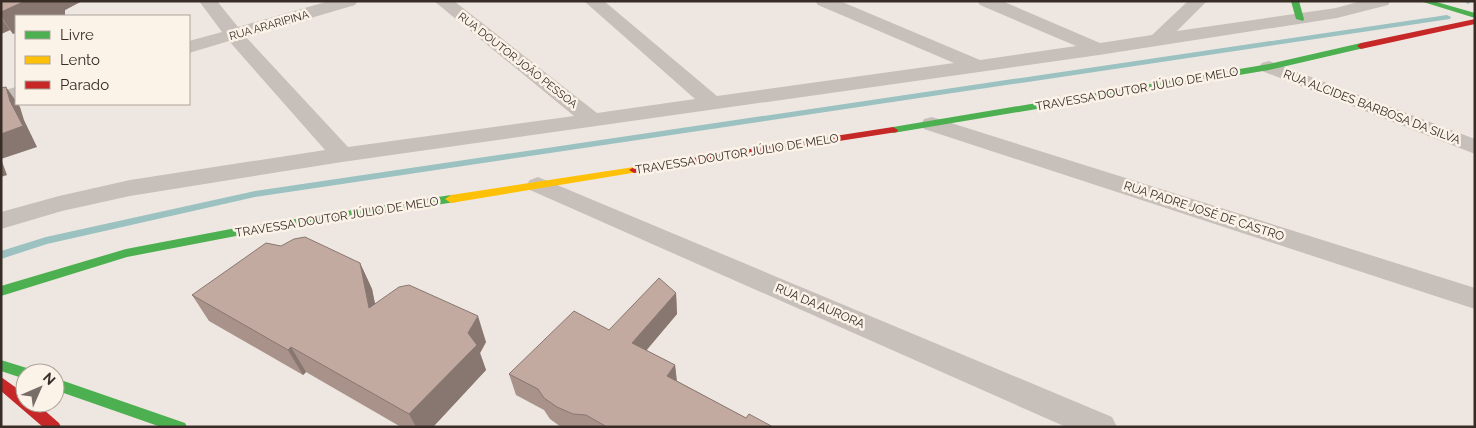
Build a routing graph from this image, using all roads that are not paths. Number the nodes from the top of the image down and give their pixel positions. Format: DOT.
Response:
graph roads {
  1 [pos="208,1"];
  2 [pos="349,1"];
  3 [pos="443,1"];
  4 [pos="593,1"];
  5 [pos="824,1"];
  6 [pos="986,1"];
  7 [pos="1198,1"];
  8 [pos="1382,1"];
  9 [pos="1424,1"];
  10 [pos="1297,10"];
  11 [pos="1475,16"];
  12 [pos="1475,20"];
  13 [pos="234,35"];
  14 [pos="1158,40"];
  15 [pos="190,47"];
  16 [pos="1099,50"];
  17 [pos="975,65"];
  18 [pos="1269,67"];
  19 [pos="15,93"];
  20 [pos="1,97"];
  21 [pos="712,103"];
  22 [pos="593,120"];
  23 [pos="932,124"];
  24 [pos="1475,147"];
  25 [pos="342,155"];
  26 [pos="538,185"];
  27 [pos="1,221"];
  28 [pos="1,291"];
  29 [pos="1475,299"];
  30 [pos="1,365"];
  31 [pos="15,370"];
  32 [pos="1,383"];
  33 [pos="65,387"];
  34 [pos="15,395"];
  35 [pos="37,413"];
  36 [pos="54,427"];
  37 [pos="180,427"];
  38 [pos="1101,427"];
  1 -- 13 [label="street"];
  2 -- 13 [label="street, RUA ARARIPINA"];
  3 -- 22 [label="street, RUA DOUTOR JOÃO PESSOA"];
  4 -- 21 [label="street"];
  5 -- 17 [label="street"];
  6 -- 16 [label="street"];
  7 -- 14 [label="street"];
  8 -- 10 [label="street"];
  9 -- 11 [label="main road"];
  10 -- 14 [label="street"];
  12 -- 18 [label="main road, TRAVESSA DOUTOR JÚLIO DE MELO"];
  13 -- 15 [label="street, RUA ARARIPINA"];
  13 -- 25 [label="street"];
  14 -- 16 [label="street"];
  16 -- 17 [label="street"];
  17 -- 21 [label="street"];
  18 -- 23 [label="main road, TRAVESSA DOUTOR JÚLIO DE MELO"];
  18 -- 24 [label="street, RUA ALCIDES BARBOSA DA SILVA"];
  19 -- 20 [label="street"];
  21 -- 22 [label="street"];
  22 -- 25 [label="street"];
  23 -- 26 [label="main road, TRAVESSA DOUTOR JÚLIO DE MELO"];
  23 -- 29 [label="street, RUA PADRE JOSÉ DE CASTRO"];
  25 -- 27 [label="street"];
  26 -- 28 [label="main road, TRAVESSA DOUTOR JÚLIO DE MELO"];
  26 -- 38 [label="street, RUA DA AURORA"];
  30 -- 31 [label="main road"];
  32 -- 34 [label="main road"];
  33 -- 37 [label="main road"];
  35 -- 36 [label="main road"];
}
